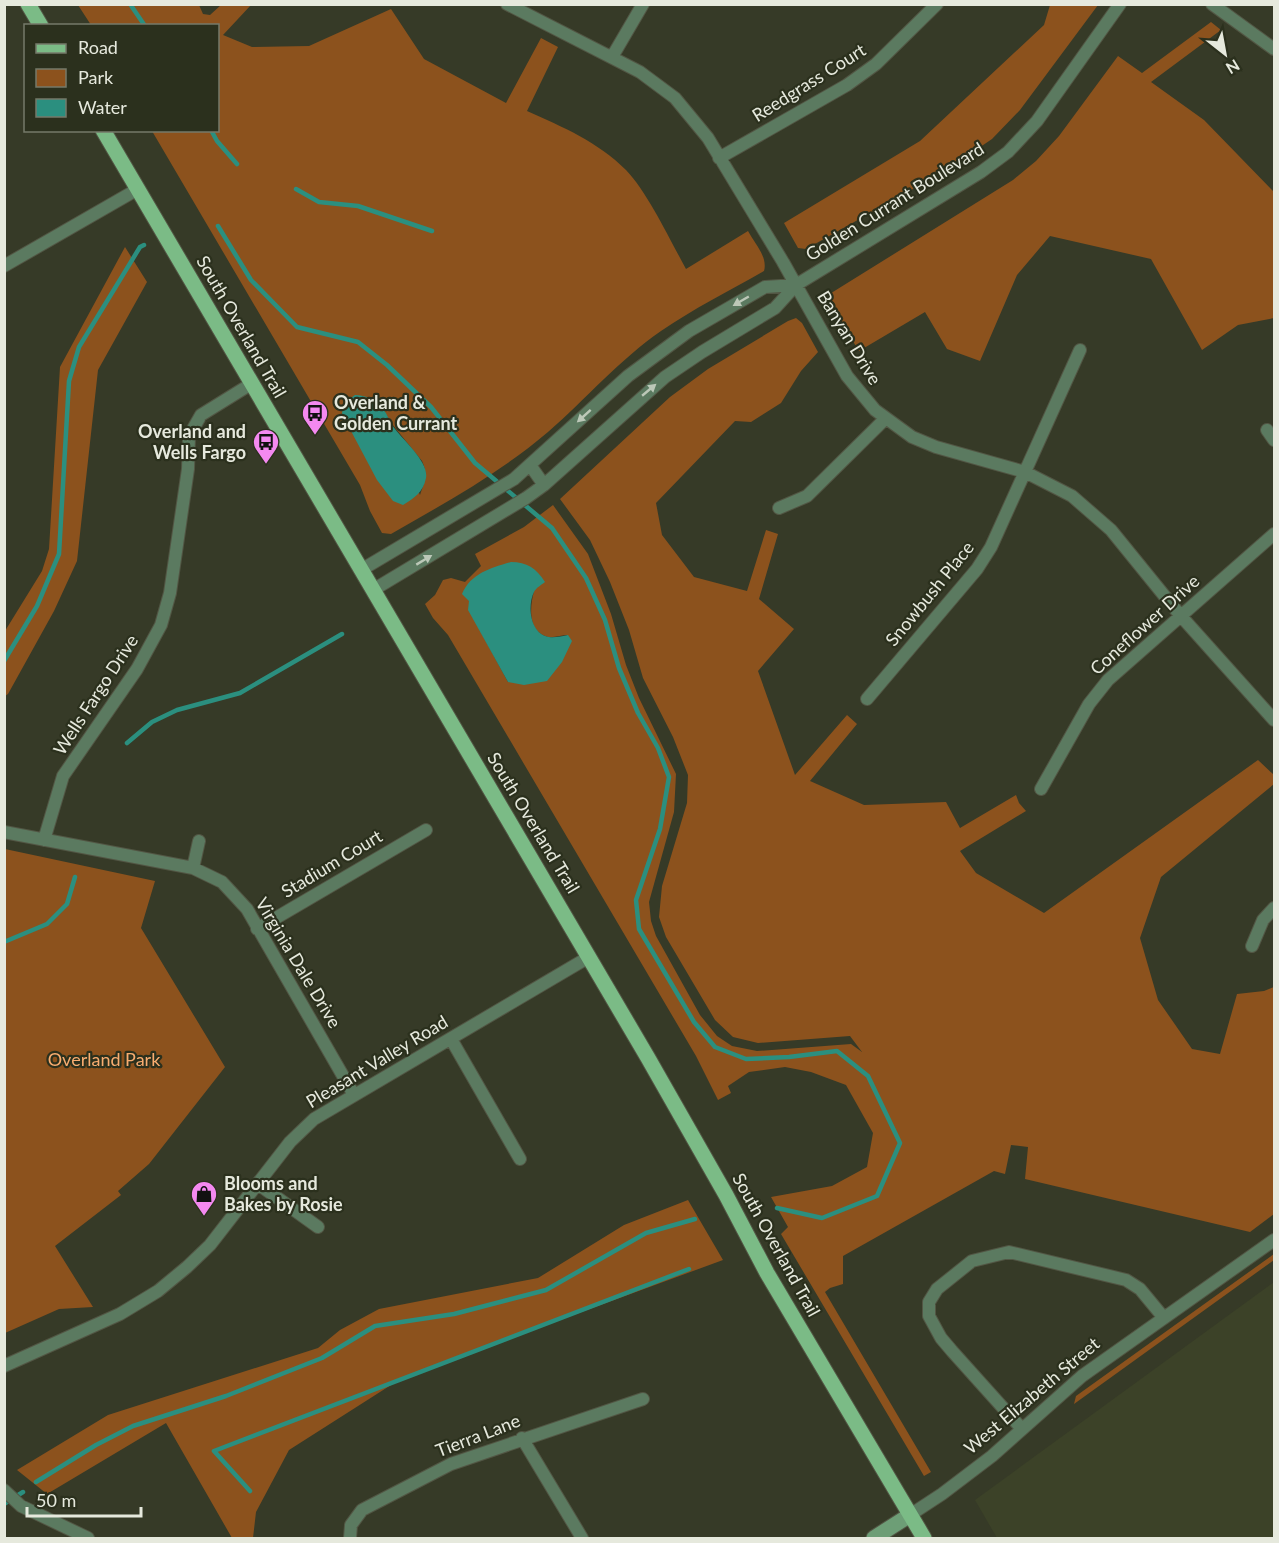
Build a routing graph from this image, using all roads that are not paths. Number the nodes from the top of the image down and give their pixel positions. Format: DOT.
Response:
graph roads {
  1 [pos="28,4"];
  2 [pos="507,4"];
  3 [pos="643,4"];
  4 [pos="937,4"];
  5 [pos="1120,4"];
  6 [pos="1212,4"];
  7 [pos="40,24"];
  8 [pos="1275,49"];
  9 [pos="612,57"];
  10 [pos="104,132"];
  11 [pos="719,159"];
  12 [pos="138,189"];
  13 [pos="4,266"];
  14 [pos="796,285"];
  15 [pos="1080,350"];
  16 [pos="251,384"];
  17 [pos="885,419"];
  18 [pos="530,465"];
  19 [pos="1025,472"];
  20 [pos="544,485"];
  21 [pos="779,508"];
  22 [pos="1275,534"];
  23 [pos="361,570"];
  24 [pos="373,590"];
  25 [pos="1180,615"];
  26 [pos="867,699"];
  27 [pos="1275,720"];
  28 [pos="1041,789"];
  29 [pos="426,830"];
  30 [pos="4,832"];
  31 [pos="44,840"];
  32 [pos="199,841"];
  33 [pos="193,868"];
  34 [pos="1275,908"];
  35 [pos="257,929"];
  36 [pos="1252,946"];
  37 [pos="589,957"];
  38 [pos="451,1039"];
  39 [pos="354,1095"];
  40 [pos="520,1159"];
  41 [pos="258,1184"];
  42 [pos="318,1227"];
  43 [pos="1275,1240"];
  44 [pos="1164,1318"];
  45 [pos="4,1366"];
  46 [pos="643,1400"];
  47 [pos="1022,1429"];
  48 [pos="522,1438"];
  49 [pos="6,1492"];
  50 [pos="910,1515"];
  51 [pos="88,1539"];
  52 [pos="350,1539"];
  53 [pos="582,1539"];
  54 [pos="874,1539"];
  55 [pos="924,1539"];
  1 -- 7 [label="main road"];
  2 -- 9 [label="street, Banyan Drive"];
  3 -- 9 [label="street"];
  4 -- 11 [label="street, Reedgrass Court"];
  5 -- 14 [label="street, Golden Currant Boulevard"];
  6 -- 8 [label="street"];
  9 -- 11 [label="street, Banyan Drive"];
  10 -- 12 [label="main road, South Overland Trail"];
  11 -- 14 [label="street, Banyan Drive"];
  12 -- 13 [label="street"];
  12 -- 16 [label="main road, South Overland Trail"];
  14 -- 17 [label="street, Banyan Drive"];
  14 -- 18 [label="street, Golden Currant Boulevard, one-way"];
  20 -- 14 [label="street, Golden Currant Boulevard, one-way"];
  15 -- 19 [label="street, Snowbush Place"];
  16 -- 23 [label="main road, South Overland Trail"];
  16 -- 31 [label="street, Wells Fargo Drive"];
  17 -- 19 [label="street, Banyan Drive"];
  17 -- 21 [label="street"];
  18 -- 20 [label="street"];
  18 -- 23 [label="street, Golden Currant Boulevard"];
  19 -- 25 [label="street, Banyan Drive"];
  19 -- 26 [label="street, Snowbush Place"];
  24 -- 20 [label="street, Golden Currant Boulevard, one-way"];
  22 -- 25 [label="street, Coneflower Drive"];
  23 -- 24 [label="main road, South Overland Trail"];
  24 -- 37 [label="main road, South Overland Trail"];
  25 -- 27 [label="street, Banyan Drive"];
  25 -- 28 [label="street, Coneflower Drive"];
  29 -- 35 [label="street, Stadium Court"];
  30 -- 31 [label="street, Virginia Dale Drive"];
  31 -- 33 [label="street, Virginia Dale Drive"];
  32 -- 33 [label="street"];
  33 -- 35 [label="street, Virginia Dale Drive"];
  34 -- 36 [label="street"];
  35 -- 39 [label="street, Virginia Dale Drive"];
  37 -- 38 [label="street, Pleasant Valley Road"];
  37 -- 50 [label="main road, South Overland Trail"];
  38 -- 39 [label="street, Pleasant Valley Road"];
  38 -- 40 [label="street"];
  39 -- 41 [label="street, Pleasant Valley Road"];
  41 -- 42 [label="street"];
  41 -- 45 [label="street, Pleasant Valley Road"];
  43 -- 44 [label="street, West Elizabeth Street"];
  44 -- 47 [label="street, West Elizabeth Street"];
  44 -- 47 [label="street"];
  46 -- 48 [label="street, Tierra Lane"];
  47 -- 50 [label="street, West Elizabeth Street"];
  48 -- 52 [label="street, Tierra Lane"];
  48 -- 53 [label="street"];
  49 -- 51 [label="street"];
  50 -- 54 [label="main road, West Elizabeth Street"];
  50 -- 55 [label="main road, South Overland Trail"];
}
